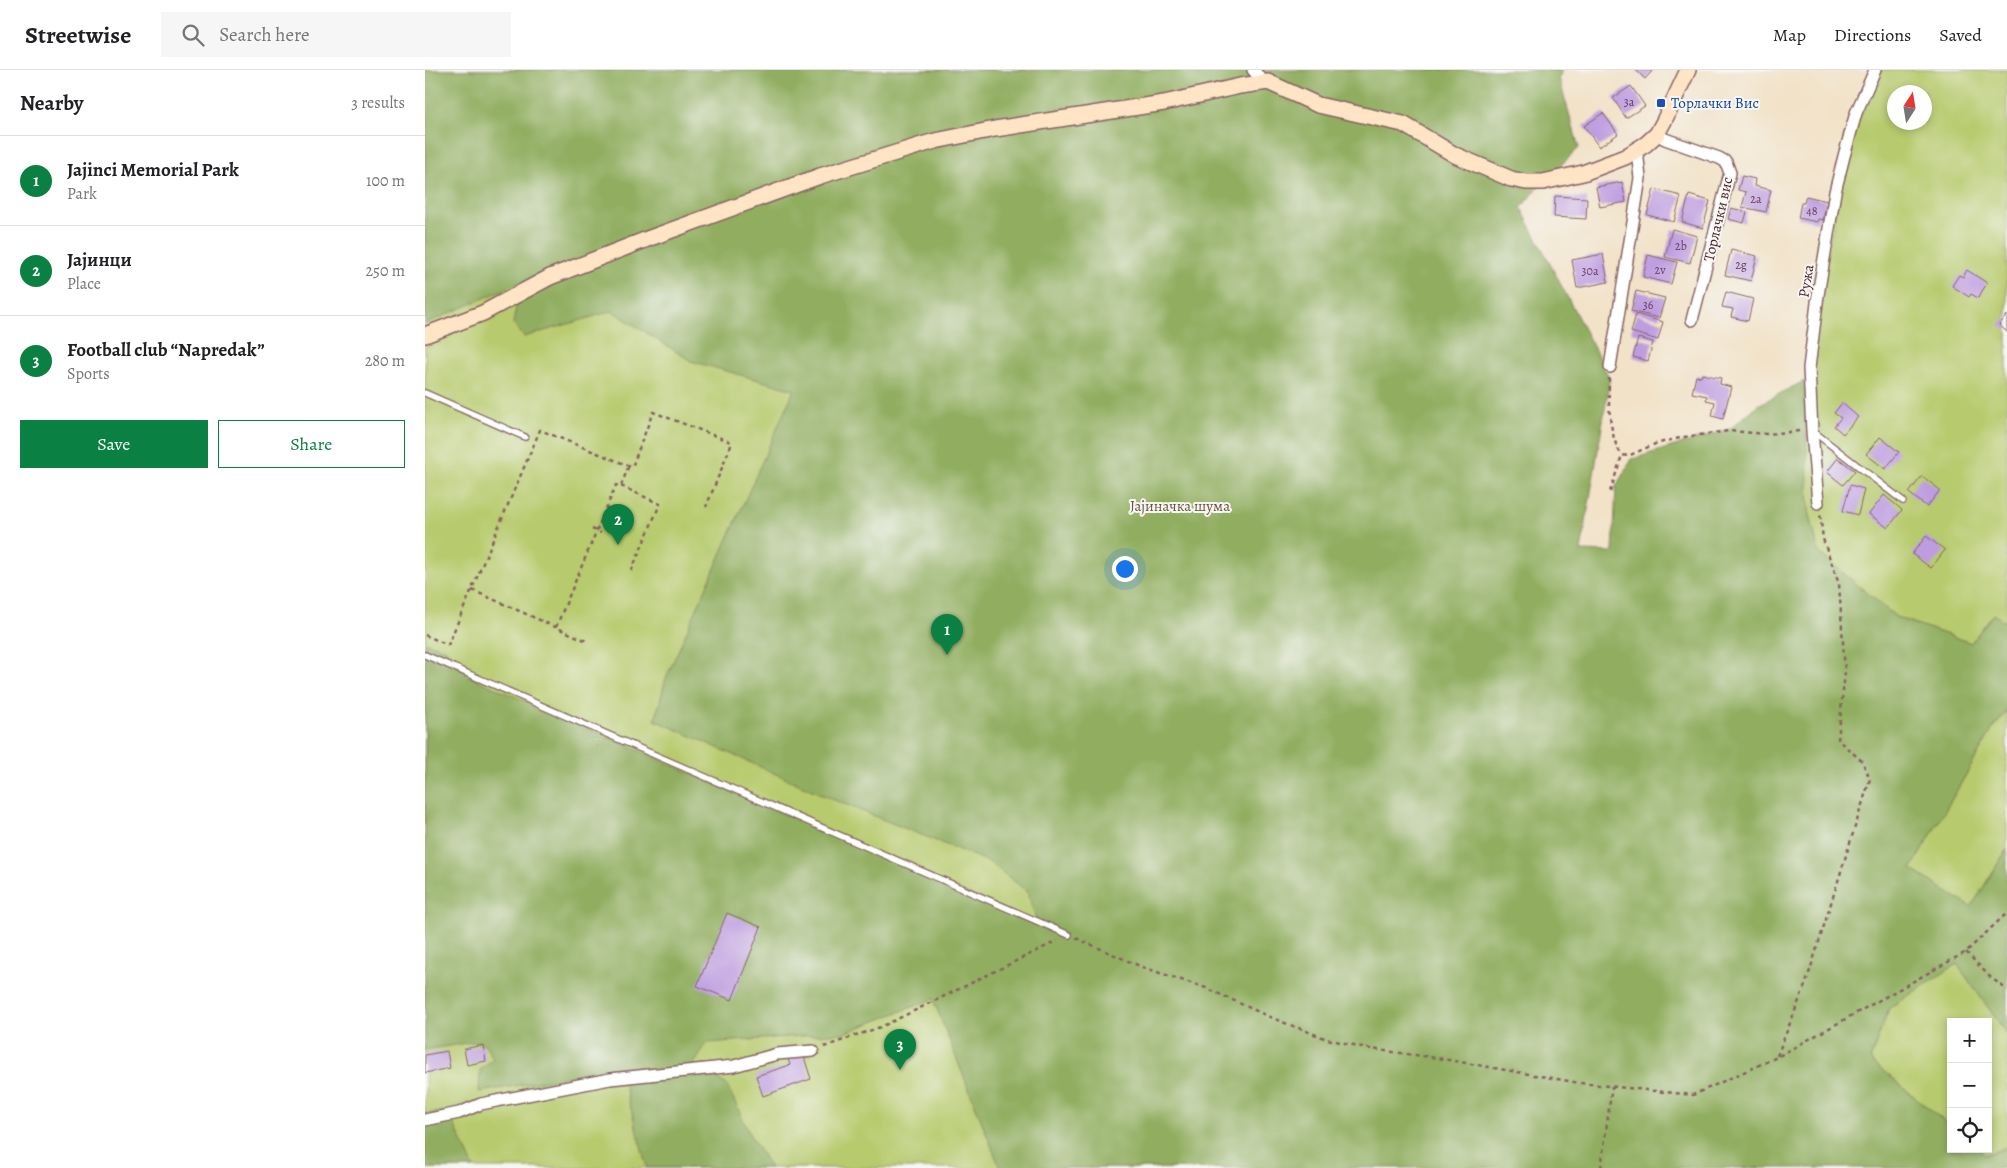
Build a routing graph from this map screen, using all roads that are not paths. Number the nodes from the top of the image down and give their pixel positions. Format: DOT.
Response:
graph roads {
  1 [pos="1253,70"];
  2 [pos="1688,70"];
  3 [pos="1875,70"];
  4 [pos="1264,82"];
  5 [pos="1657,134"];
  6 [pos="1635,151"];
  7 [pos="1693,320"];
  8 [pos="425,335"];
  9 [pos="1610,367"];
  10 [pos="425,393"];
  11 [pos="1812,430"];
  12 [pos="525,437"];
  13 [pos="1903,501"];
  14 [pos="1818,503"];
  15 [pos="425,655"];
  16 [pos="1069,935"];
  17 [pos="813,1051"];
  18 [pos="425,1120"];
  1 -- 4 [label="street"];
  2 -- 5 [label="street"];
  3 -- 11 [label="street, Ружа"];
  4 -- 6 [label="street"];
  4 -- 8 [label="street"];
  5 -- 6 [label="street"];
  5 -- 7 [label="street, Торлачки вис"];
  6 -- 9 [label="street"];
  10 -- 12 [label="lane"];
  11 -- 13 [label="lane"];
  11 -- 14 [label="street, Ружа"];
  15 -- 16 [label="lane"];
  17 -- 18 [label="street"];
}
